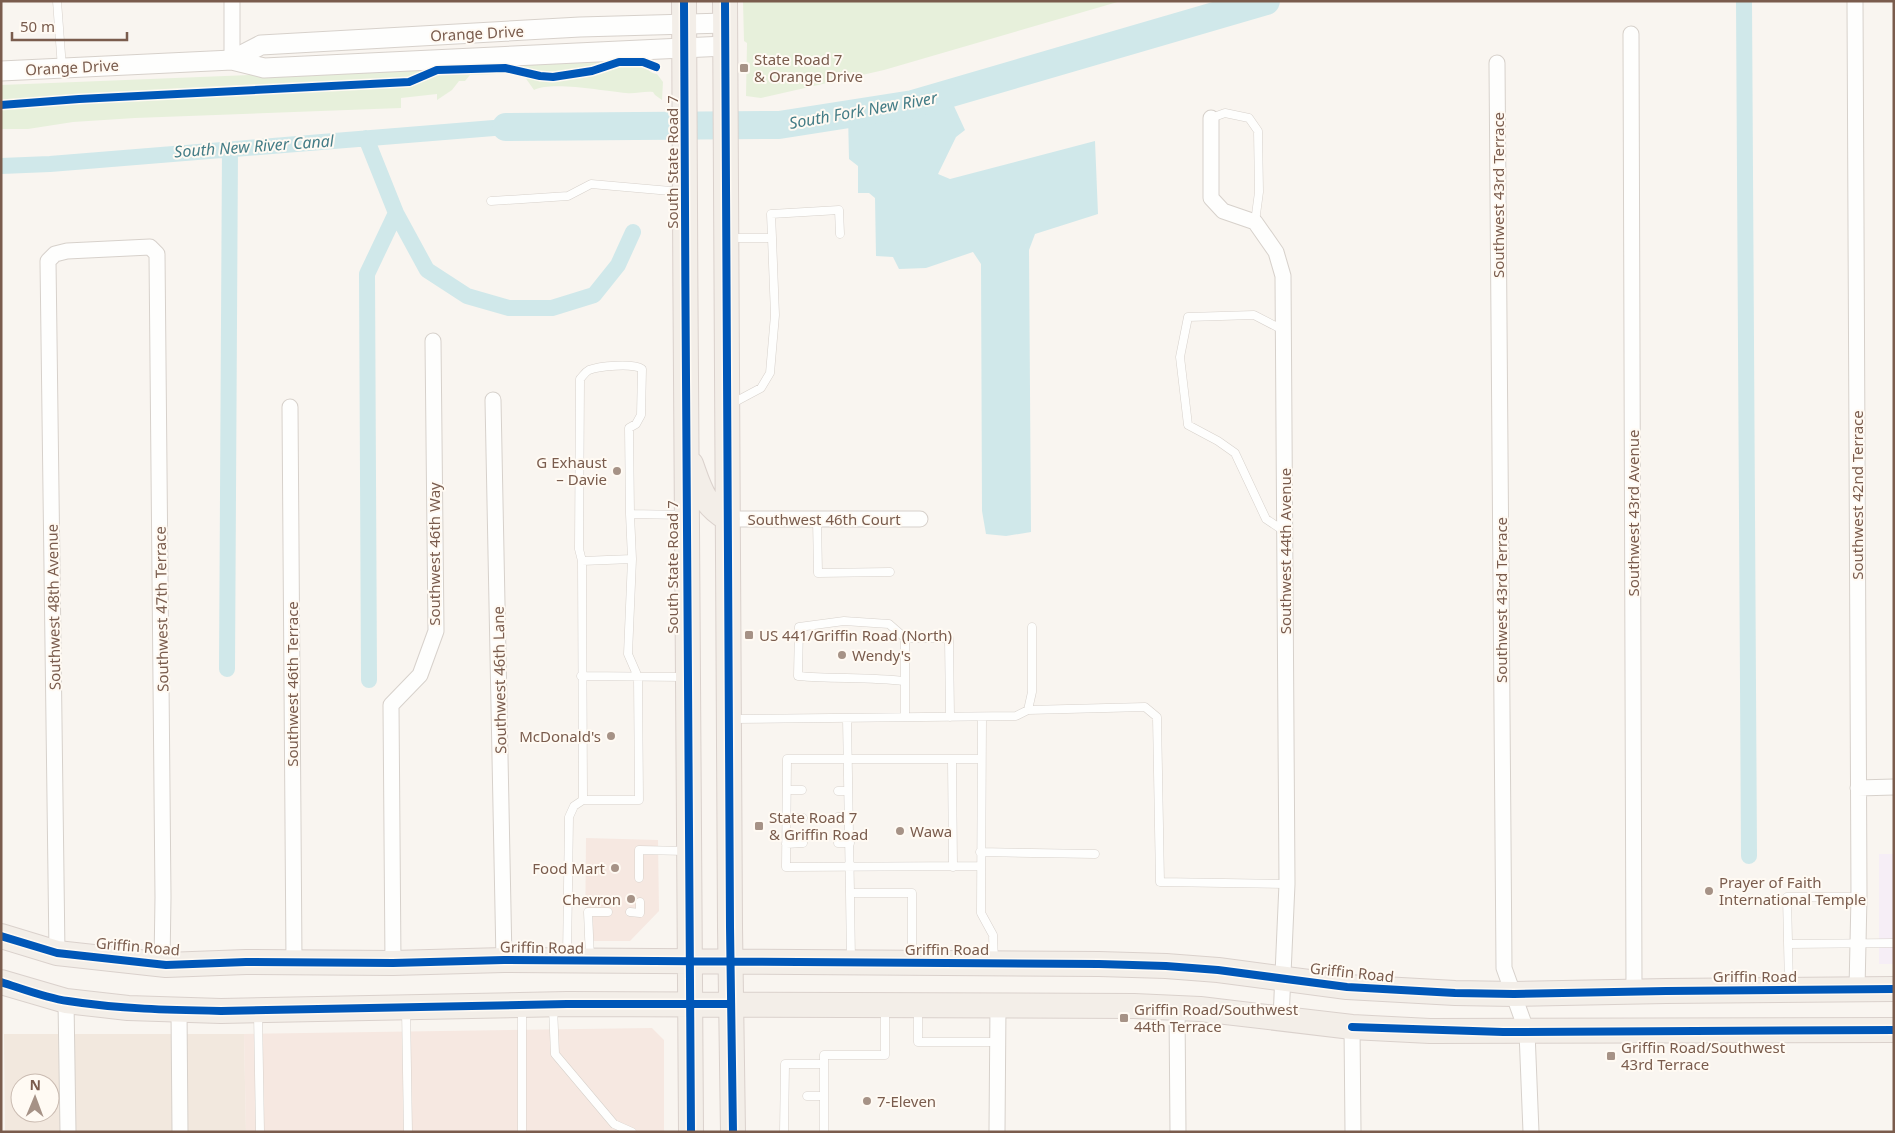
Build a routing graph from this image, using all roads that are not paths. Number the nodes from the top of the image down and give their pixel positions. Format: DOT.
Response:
graph roads {
  1 [pos="57,1"];
  2 [pos="232,1"];
  3 [pos="1855,1"];
  4 [pos="684,13"];
  5 [pos="725,23"];
  6 [pos="471,33"];
  7 [pos="1631,34"];
  8 [pos="685,47"];
  9 [pos="232,60"];
  10 [pos="437,60"];
  11 [pos="1497,63"];
  12 [pos="62,68"];
  13 [pos="1,71"];
  14 [pos="1211,118"];
  15 [pos="686,192"];
  16 [pos="491,201"];
  17 [pos="1255,222"];
  18 [pos="840,234"];
  19 [pos="726,238"];
  20 [pos="772,238"];
  21 [pos="48,261"];
  22 [pos="1284,330"];
  23 [pos="433,341"];
  24 [pos="493,400"];
  25 [pos="727,406"];
  26 [pos="290,407"];
  27 [pos="686,451"];
  28 [pos="630,514"];
  29 [pos="686,515"];
  30 [pos="728,519"];
  31 [pos="817,519"];
  32 [pos="920,519"];
  33 [pos="1285,532"];
  34 [pos="632,559"];
  35 [pos="582,561"];
  36 [pos="890,572"];
  37 [pos="1032,627"];
  38 [pos="904,638"];
  39 [pos="581,676"];
  40 [pos="638,677"];
  41 [pos="686,677"];
  42 [pos="904,681"];
  43 [pos="1028,710"];
  44 [pos="905,717"];
  45 [pos="950,717"];
  46 [pos="982,717"];
  47 [pos="847,718"];
  48 [pos="730,719"];
  49 [pos="847,759"];
  50 [pos="952,759"];
  51 [pos="981,759"];
  52 [pos="1894,787"];
  53 [pos="1858,788"];
  54 [pos="787,790"];
  55 [pos="802,790"];
  56 [pos="838,791"];
  57 [pos="848,791"];
  58 [pos="582,800"];
  59 [pos="838,817"];
  60 [pos="849,817"];
  61 [pos="786,818"];
  62 [pos="803,818"];
  63 [pos="803,843"];
  64 [pos="850,843"];
  65 [pos="786,844"];
  66 [pos="838,844"];
  67 [pos="688,851"];
  68 [pos="980,852"];
  69 [pos="1095,854"];
  70 [pos="1150,855"];
  71 [pos="1159,855"];
  72 [pos="850,866"];
  73 [pos="980,866"];
  74 [pos="953,867"];
  75 [pos="639,878"];
  76 [pos="1287,884"];
  77 [pos="850,893"];
  78 [pos="1859,897"];
  79 [pos="640,902"];
  80 [pos="608,912"];
  81 [pos="630,912"];
  82 [pos="1,936"];
  83 [pos="1857,942"];
  84 [pos="1894,943"];
  85 [pos="1788,944"];
  86 [pos="57,953"];
  87 [pos="504,960"];
  88 [pos="578,961"];
  89 [pos="294,962"];
  90 [pos="688,962"];
  91 [pos="731,962"];
  92 [pos="393,963"];
  93 [pos="851,963"];
  94 [pos="912,963"];
  95 [pos="162,964"];
  96 [pos="995,964"];
  97 [pos="1283,978"];
  98 [pos="1,982"];
  99 [pos="1857,989"];
  100 [pos="1894,989"];
  101 [pos="1789,990"];
  102 [pos="1634,991"];
  103 [pos="1514,994"];
  104 [pos="66,1001"];
  105 [pos="689,1004"];
  106 [pos="731,1004"];
  107 [pos="522,1005"];
  108 [pos="553,1005"];
  109 [pos="885,1005"];
  110 [pos="918,1005"];
  111 [pos="998,1005"];
  112 [pos="406,1008"];
  113 [pos="1177,1008"];
  114 [pos="179,1010"];
  115 [pos="258,1010"];
  116 [pos="1281,1019"];
  117 [pos="1352,1027"];
  118 [pos="1894,1030"];
  119 [pos="1527,1032"];
  120 [pos="997,1042"];
  121 [pos="824,1064"];
  122 [pos="785,1096"];
  123 [pos="794,1096"];
  124 [pos="807,1096"];
  125 [pos="824,1096"];
  126 [pos="68,1132"];
  127 [pos="180,1132"];
  128 [pos="260,1132"];
  129 [pos="408,1132"];
  130 [pos="522,1132"];
  131 [pos="632,1132"];
  132 [pos="690,1132"];
  133 [pos="733,1132"];
  134 [pos="784,1132"];
  135 [pos="824,1132"];
  136 [pos="997,1132"];
  137 [pos="1178,1132"];
  138 [pos="1353,1132"];
  139 [pos="1531,1132"];
  1 -- 12 [label="lane"];
  2 -- 9 [label="street"];
  3 -- 53 [label="street, Southwest 42nd Terrace"];
  4 -- 5 [label="street, Orange Drive"];
  4 -- 6 [label="street, Orange Drive"];
  4 -- 8 [label="main road, South State Road 7"];
  5 -- 8 [label="street, Orange Drive"];
  5 -- 19 [label="main road"];
  6 -- 9 [label="street, Orange Drive"];
  6 -- 10 [label="street"];
  7 -- 102 [label="street, Southwest 43rd Avenue"];
  8 -- 10 [label="street, Orange Drive"];
  8 -- 15 [label="main road, South State Road 7"];
  9 -- 10 [label="street, Orange Drive"];
  9 -- 12 [label="street, Orange Drive"];
  11 -- 103 [label="street, Southwest 43rd Terrace"];
  12 -- 13 [label="street, Orange Drive"];
  14 -- 17 [label="street"];
  14 -- 17 [label="lane"];
  15 -- 16 [label="lane"];
  15 -- 27 [label="main road, South State Road 7"];
  17 -- 22 [label="street, Southwest 44th Avenue"];
  18 -- 20 [label="lane"];
  19 -- 20 [label="lane"];
  19 -- 25 [label="main road"];
  20 -- 25 [label="lane"];
  21 -- 86 [label="street, Southwest 48th Avenue"];
  21 -- 95 [label="street, Southwest 47th Terrace"];
  22 -- 33 [label="street, Southwest 44th Avenue"];
  22 -- 33 [label="lane"];
  23 -- 92 [label="street, Southwest 46th Way"];
  24 -- 87 [label="street, Southwest 46th Lane"];
  25 -- 30 [label="main road"];
  26 -- 89 [label="street, Southwest 46th Terrace"];
  27 -- 29 [label="main road, South State Road 7"];
  27 -- 30 [label="main road"];
  28 -- 29 [label="lane"];
  28 -- 34 [label="lane"];
  28 -- 35 [label="lane"];
  29 -- 41 [label="main road, South State Road 7"];
  30 -- 31 [label="street, Southwest 46th Court"];
  30 -- 48 [label="main road"];
  31 -- 32 [label="street, Southwest 46th Court"];
  31 -- 36 [label="lane"];
  33 -- 76 [label="street, Southwest 44th Avenue"];
  34 -- 35 [label="lane"];
  34 -- 40 [label="lane"];
  35 -- 39 [label="lane"];
  37 -- 43 [label="lane"];
  38 -- 42 [label="lane"];
  38 -- 42 [label="lane"];
  38 -- 45 [label="lane"];
  39 -- 40 [label="lane"];
  39 -- 58 [label="lane"];
  40 -- 41 [label="lane"];
  40 -- 58 [label="lane"];
  41 -- 67 [label="main road, South State Road 7"];
  42 -- 44 [label="lane"];
  43 -- 46 [label="lane"];
  43 -- 71 [label="lane"];
  44 -- 45 [label="lane"];
  44 -- 47 [label="lane"];
  45 -- 46 [label="lane"];
  46 -- 51 [label="lane"];
  47 -- 48 [label="lane"];
  47 -- 49 [label="lane"];
  48 -- 91 [label="main road"];
  49 -- 50 [label="lane"];
  49 -- 54 [label="lane"];
  49 -- 57 [label="lane"];
  50 -- 51 [label="lane"];
  50 -- 74 [label="lane"];
  51 -- 68 [label="lane"];
  52 -- 53 [label="street"];
  53 -- 78 [label="street, Southwest 42nd Terrace"];
  54 -- 55 [label="lane"];
  54 -- 61 [label="lane"];
  56 -- 57 [label="lane"];
  57 -- 60 [label="lane"];
  58 -- 88 [label="lane"];
  59 -- 60 [label="lane"];
  60 -- 64 [label="lane"];
  61 -- 62 [label="lane"];
  61 -- 65 [label="lane"];
  63 -- 65 [label="lane"];
  64 -- 66 [label="lane"];
  64 -- 72 [label="lane"];
  65 -- 72 [label="lane"];
  67 -- 75 [label="lane"];
  67 -- 90 [label="main road, South State Road 7"];
  68 -- 69 [label="lane"];
  68 -- 73 [label="lane"];
  70 -- 71 [label="lane"];
  71 -- 76 [label="lane"];
  72 -- 74 [label="lane"];
  72 -- 77 [label="lane"];
  73 -- 74 [label="lane"];
  73 -- 96 [label="lane"];
  76 -- 97 [label="street, Southwest 44th Avenue"];
  77 -- 93 [label="lane"];
  77 -- 94 [label="lane"];
  78 -- 83 [label="street, Southwest 42nd Terrace"];
  78 -- 85 [label="lane"];
  79 -- 81 [label="lane"];
  80 -- 88 [label="lane"];
  82 -- 86 [label="main road, Griffin Road"];
  83 -- 84 [label="lane"];
  83 -- 85 [label="lane"];
  83 -- 99 [label="street, Southwest 42nd Terrace"];
  85 -- 101 [label="lane"];
  86 -- 95 [label="main road, Griffin Road"];
  87 -- 88 [label="main road, Griffin Road"];
  87 -- 92 [label="main road, Griffin Road"];
  88 -- 90 [label="main road, Griffin Road"];
  89 -- 92 [label="main road, Griffin Road"];
  89 -- 95 [label="main road, Griffin Road"];
  90 -- 91 [label="main road, Griffin Road"];
  90 -- 105 [label="main road, South State Road 7"];
  91 -- 93 [label="main road, Griffin Road"];
  91 -- 106 [label="main road"];
  93 -- 94 [label="main road, Griffin Road"];
  94 -- 96 [label="main road, Griffin Road"];
  96 -- 97 [label="main road, Griffin Road"];
  97 -- 103 [label="main road, Griffin Road"];
  97 -- 116 [label="street, Southwest 44th Avenue"];
  98 -- 104 [label="main road"];
  99 -- 100 [label="main road, Griffin Road"];
  99 -- 101 [label="main road, Griffin Road"];
  101 -- 102 [label="main road, Griffin Road"];
  102 -- 103 [label="main road, Griffin Road"];
  103 -- 119 [label="street, Southwest 43rd Terrace"];
  104 -- 114 [label="main road"];
  104 -- 126 [label="street"];
  105 -- 106 [label="main road"];
  105 -- 108 [label="main road"];
  105 -- 132 [label="main road, South State Road 7"];
  106 -- 109 [label="main road"];
  106 -- 133 [label="main road"];
  107 -- 108 [label="main road"];
  107 -- 112 [label="main road"];
  107 -- 130 [label="lane"];
  108 -- 131 [label="lane"];
  109 -- 110 [label="main road"];
  109 -- 121 [label="lane"];
  110 -- 111 [label="main road"];
  110 -- 120 [label="lane"];
  111 -- 113 [label="main road"];
  111 -- 120 [label="street"];
  112 -- 115 [label="main road"];
  112 -- 129 [label="lane"];
  113 -- 116 [label="main road"];
  113 -- 137 [label="street"];
  114 -- 115 [label="main road"];
  114 -- 127 [label="street"];
  115 -- 128 [label="lane"];
  116 -- 117 [label="main road"];
  117 -- 119 [label="main road"];
  117 -- 138 [label="street"];
  118 -- 119 [label="main road"];
  119 -- 139 [label="street, Southwest 43rd Terrace"];
  120 -- 136 [label="street"];
  121 -- 122 [label="lane"];
  121 -- 125 [label="lane"];
  122 -- 123 [label="lane"];
  122 -- 134 [label="lane"];
  124 -- 125 [label="lane"];
  125 -- 135 [label="lane"];
}
